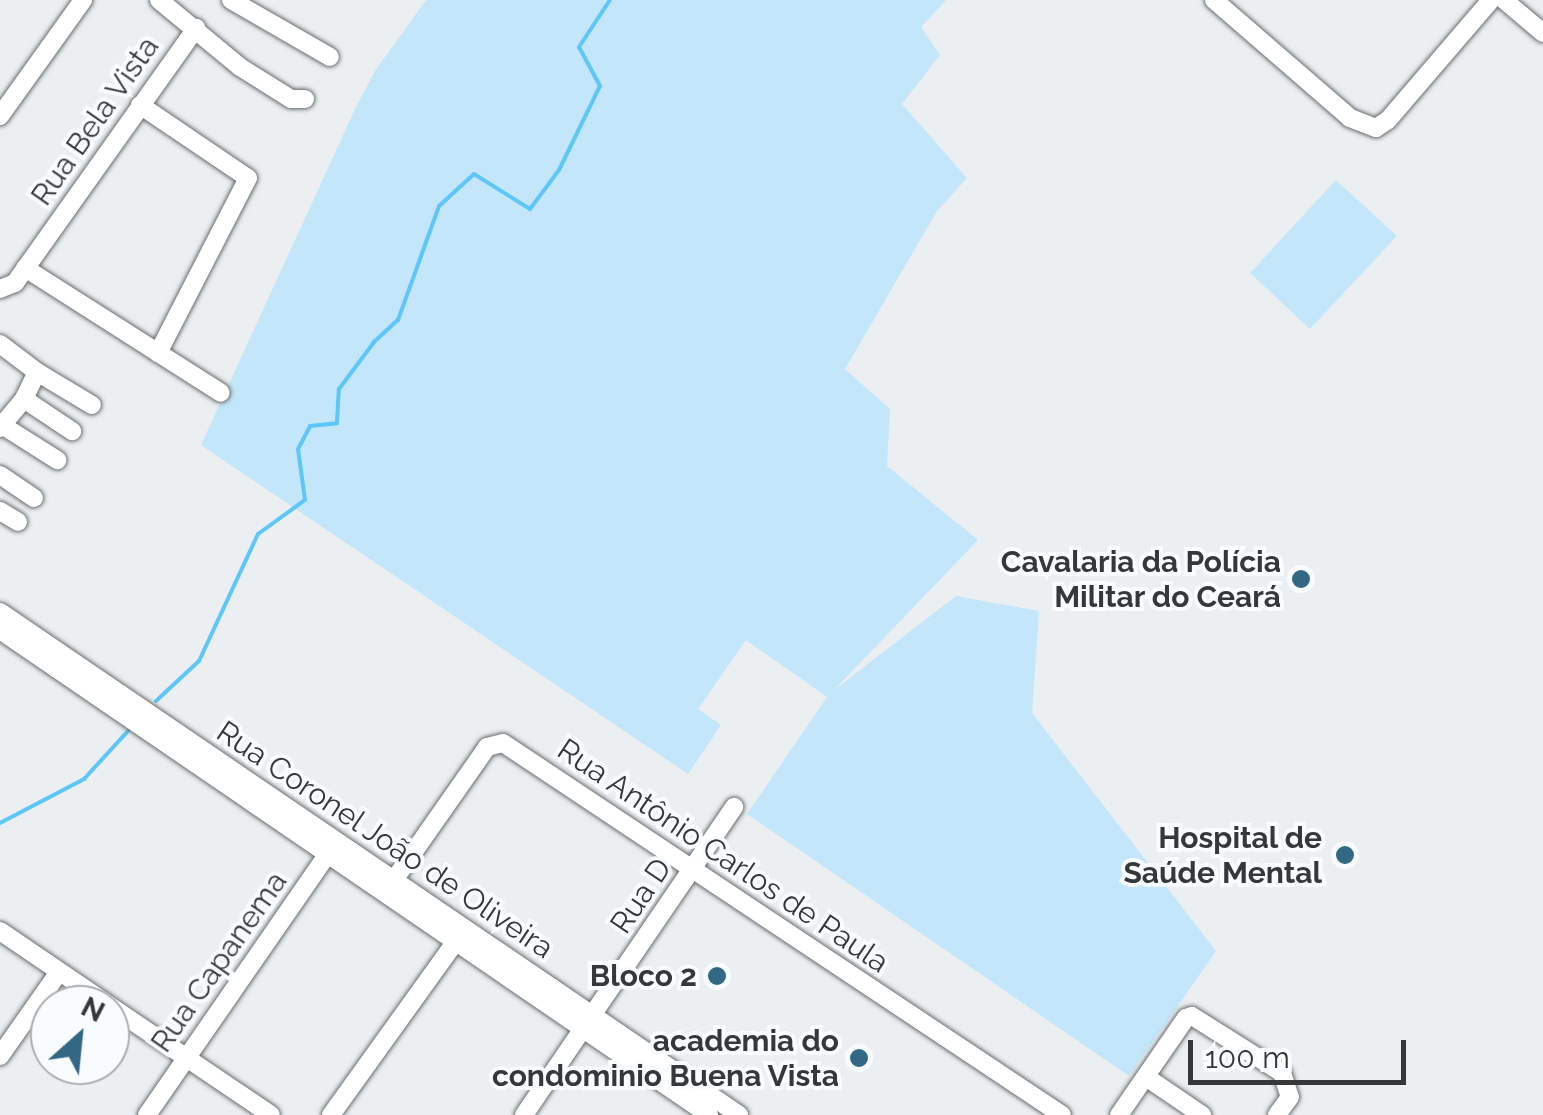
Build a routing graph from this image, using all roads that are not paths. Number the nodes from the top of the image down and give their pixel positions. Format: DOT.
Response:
graph roads {
  1 [pos="83,0"];
  2 [pos="159,0"];
  3 [pos="231,0"];
  4 [pos="1214,0"];
  5 [pos="1491,0"];
  6 [pos="1504,0"];
  7 [pos="196,28"];
  8 [pos="1543,33"];
  9 [pos="330,57"];
  10 [pos="305,99"];
  11 [pos="140,104"];
  12 [pos="0,116"];
  13 [pos="25,268"];
  14 [pos="0,288"];
  15 [pos="0,344"];
  16 [pos="158,353"];
  17 [pos="37,372"];
  18 [pos="221,393"];
  19 [pos="24,399"];
  20 [pos="92,405"];
  21 [pos="2,427"];
  22 [pos="72,431"];
  23 [pos="57,460"];
  24 [pos="0,475"];
  25 [pos="34,498"];
  26 [pos="0,511"];
  27 [pos="18,522"];
  28 [pos="0,612"];
  29 [pos="0,630"];
  30 [pos="734,807"];
  31 [pos="332,847"];
  32 [pos="693,868"];
  33 [pos="394,880"];
  34 [pos="0,931"];
  35 [pos="456,940"];
  36 [pos="59,972"];
  37 [pos="78,985"];
  38 [pos="130,1020"];
  39 [pos="588,1021"];
  40 [pos="0,1056"];
  41 [pos="186,1057"];
  42 [pos="1146,1076"];
  43 [pos="714,1111"];
  44 [pos="147,1115"];
  45 [pos="271,1115"];
  46 [pos="331,1115"];
  47 [pos="524,1115"];
  48 [pos="738,1115"];
  49 [pos="1062,1115"];
  50 [pos="1119,1115"];
  51 [pos="1202,1115"];
  52 [pos="1277,1115"];
  1 -- 12 [label="street"];
  2 -- 7 [label="street"];
  3 -- 9 [label="street"];
  4 -- 5 [label="street"];
  6 -- 8 [label="street"];
  7 -- 10 [label="street"];
  7 -- 11 [label="street, Rua Bela Vista"];
  11 -- 13 [label="street, Rua Bela Vista"];
  11 -- 16 [label="street"];
  13 -- 14 [label="street, Rua Bela Vista"];
  13 -- 16 [label="street"];
  15 -- 17 [label="street"];
  16 -- 18 [label="street"];
  17 -- 19 [label="street"];
  17 -- 20 [label="street"];
  19 -- 21 [label="street"];
  19 -- 22 [label="street"];
  21 -- 23 [label="street"];
  24 -- 25 [label="street"];
  26 -- 27 [label="street"];
  28 -- 31 [label="street, Rua Coronel João de Oliveira"];
  29 -- 31 [label="street, Rua Coronel João de Oliveira"];
  30 -- 32 [label="street, Rua D"];
  31 -- 33 [label="street, Rua Coronel João de Oliveira"];
  31 -- 35 [label="street, Rua Coronel João de Oliveira"];
  31 -- 41 [label="street, Rua Capanema"];
  32 -- 33 [label="street, Rua Antônio Carlos de Paula"];
  32 -- 39 [label="street, Rua D"];
  32 -- 49 [label="street, Rua Antônio Carlos de Paula"];
  33 -- 39 [label="street, Rua Coronel João de Oliveira"];
  34 -- 36 [label="street"];
  35 -- 39 [label="street, Rua Coronel João de Oliveira"];
  35 -- 46 [label="street"];
  36 -- 37 [label="street"];
  36 -- 40 [label="street"];
  38 -- 41 [label="street"];
  39 -- 43 [label="street, Rua Coronel João de Oliveira"];
  39 -- 47 [label="street, Rua D"];
  41 -- 44 [label="street, Rua Capanema"];
  41 -- 45 [label="street"];
  42 -- 50 [label="street"];
  42 -- 51 [label="street"];
  42 -- 52 [label="street"];
  43 -- 48 [label="street, Rua Coronel João de Oliveira"];
}
